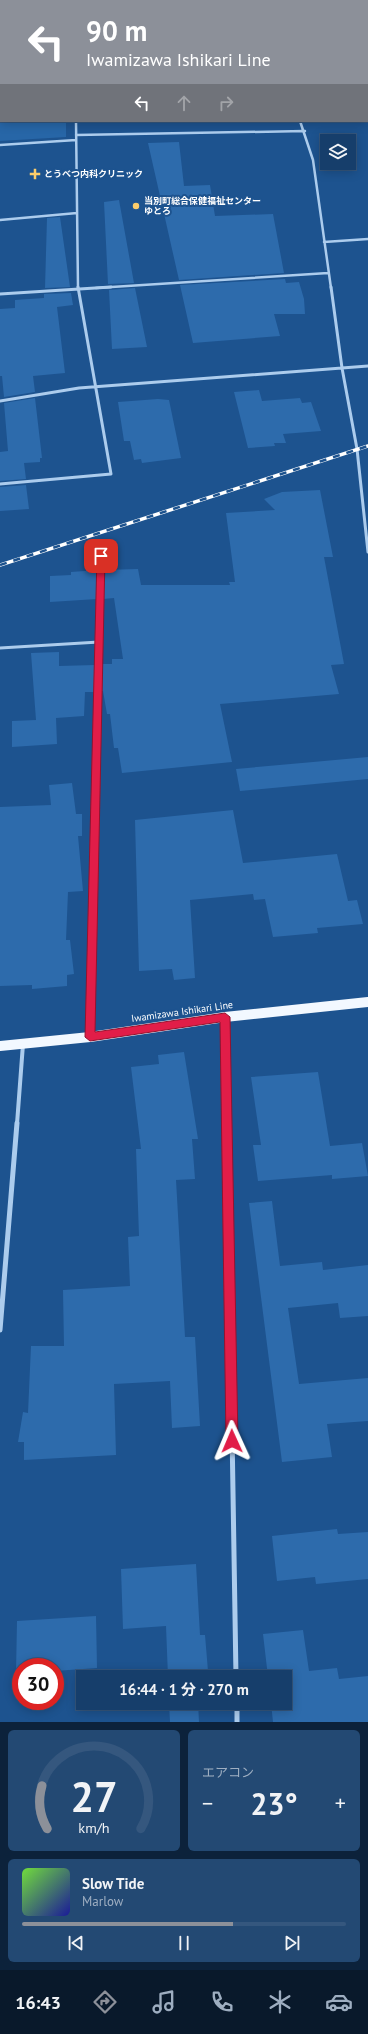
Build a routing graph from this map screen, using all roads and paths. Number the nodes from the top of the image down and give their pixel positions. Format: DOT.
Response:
graph roads {
  1 [pos="76,122"];
  2 [pos="300,122"];
  3 [pos="305,131"];
  4 [pos="76,135"];
  5 [pos="76,140"];
  6 [pos="0,144"];
  7 [pos="77,213"];
  8 [pos="0,220"];
  9 [pos="368,239"];
  10 [pos="324,242"];
  11 [pos="328,273"];
  12 [pos="78,289"];
  13 [pos="0,294"];
  14 [pos="368,366"];
  15 [pos="342,368"];
  16 [pos="96,386"];
  17 [pos="0,400"];
  18 [pos="0,484"];
  19 [pos="366,506"];
  20 [pos="368,552"];
  21 [pos="101,556"];
  22 [pos="99,642"];
  23 [pos="0,648"];
  24 [pos="368,1002"];
  25 [pos="225,1017"];
  26 [pos="90,1037"];
  27 [pos="23,1044"];
  28 [pos="0,1046"];
  29 [pos="0,1330"];
  30 [pos="236,1670"];
  31 [pos="237,1710"];
  32 [pos="237,1722"];
  1 -- 4 [label="street"];
  2 -- 3 [label="street"];
  3 -- 4 [label="street"];
  3 -- 10 [label="street"];
  4 -- 5 [label="street"];
  5 -- 6 [label="street"];
  5 -- 7 [label="street"];
  7 -- 8 [label="street"];
  7 -- 12 [label="street"];
  9 -- 10 [label="street"];
  10 -- 11 [label="street"];
  11 -- 12 [label="street"];
  11 -- 15 [label="street"];
  12 -- 13 [label="street"];
  12 -- 16 [label="street"];
  14 -- 15 [label="street"];
  15 -- 16 [label="street"];
  15 -- 19 [label="street"];
  16 -- 17 [label="street"];
  16 -- 18 [label="street"];
  19 -- 20 [label="street"];
  21 -- 22 [label="street"];
  22 -- 23 [label="street"];
  22 -- 26 [label="street"];
  24 -- 25 [label="main road, Iwamizawa Ishikari Line"];
  25 -- 26 [label="main road, Iwamizawa Ishikari Line"];
  25 -- 30 [label="street"];
  26 -- 27 [label="main road, Iwamizawa Ishikari Line"];
  27 -- 28 [label="main road, Iwamizawa Ishikari Line"];
  27 -- 29 [label="street"];
  31 -- 32 [label="street"];
}
